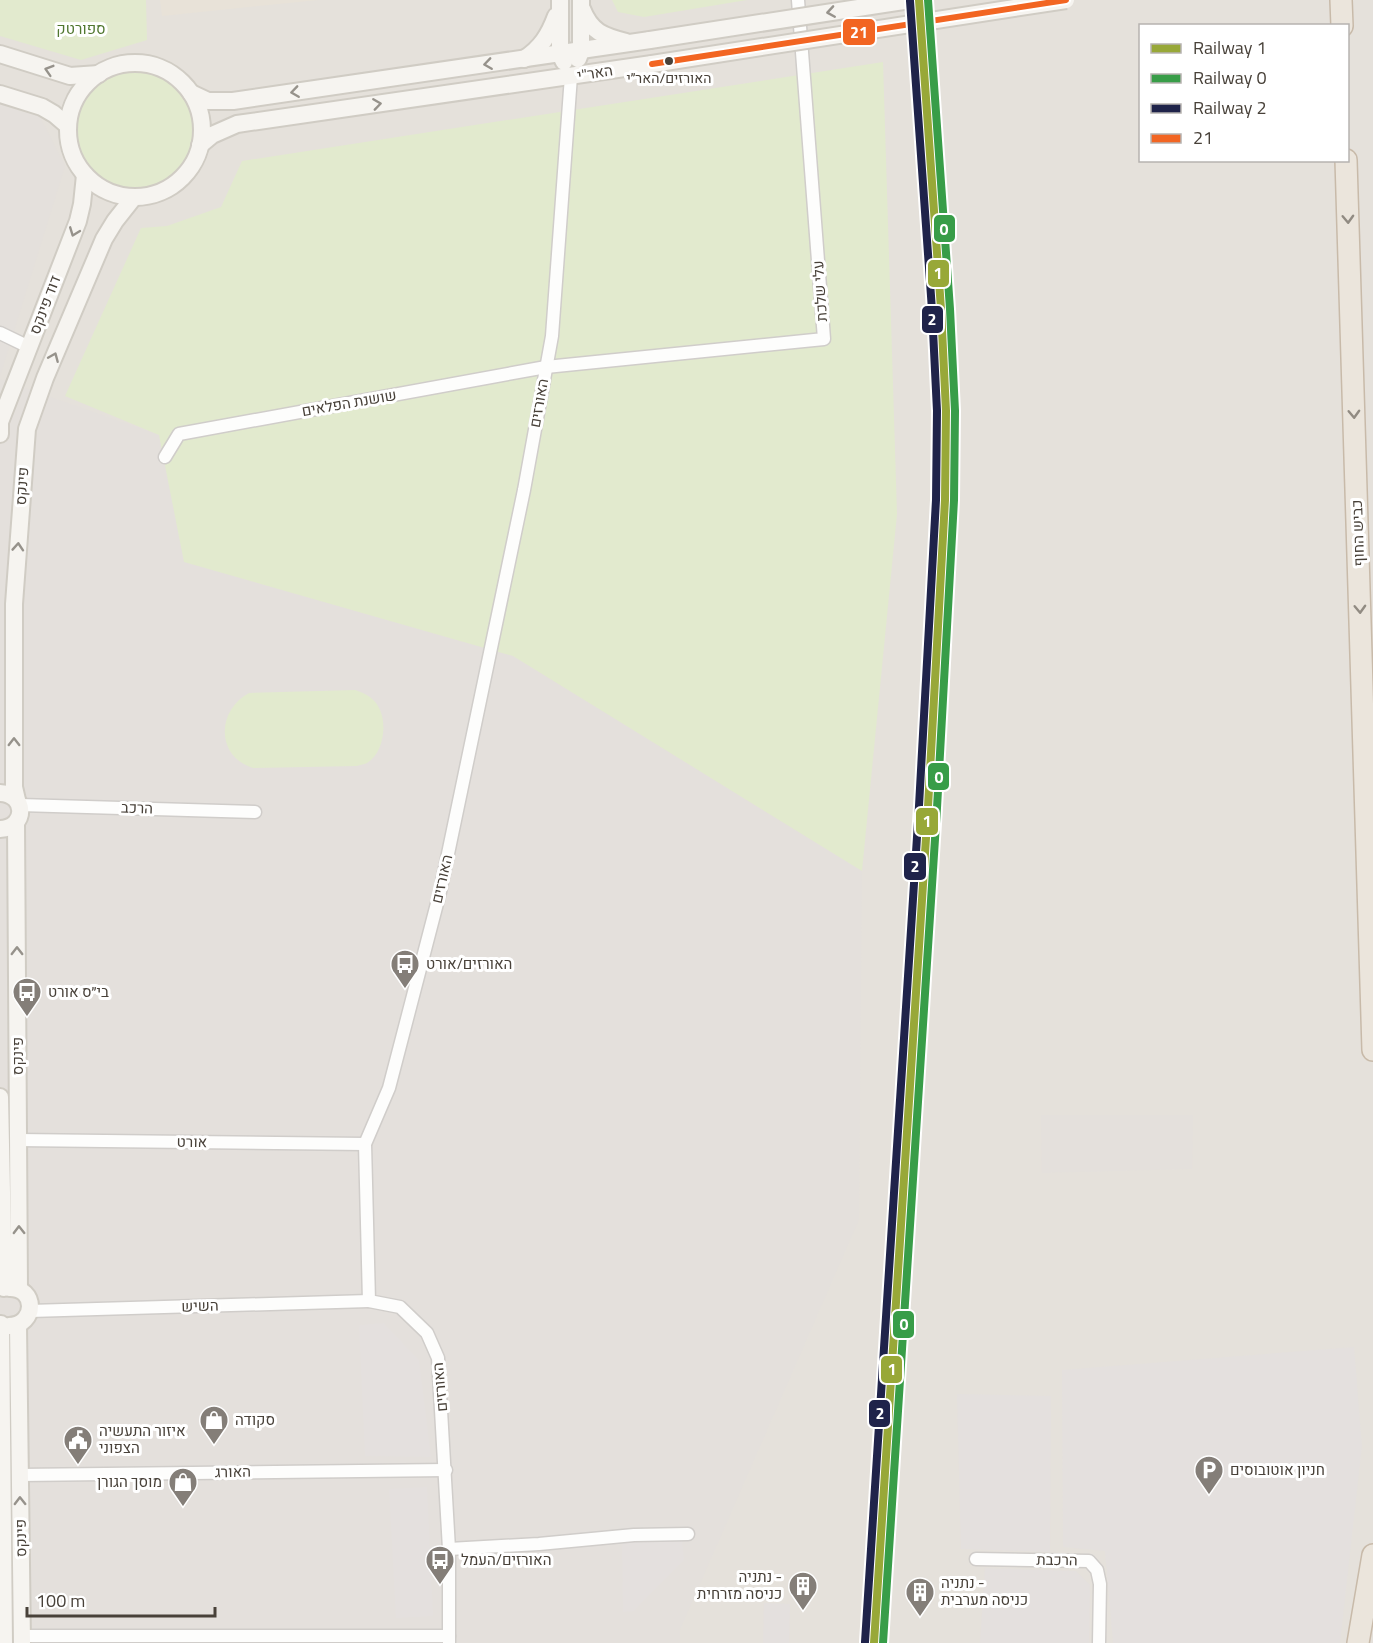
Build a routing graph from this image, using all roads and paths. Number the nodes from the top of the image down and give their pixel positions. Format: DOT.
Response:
graph roads {
  1 [pos="798,0"];
  2 [pos="910,0"];
  3 [pos="1066,0"];
  4 [pos="1341,0"];
  5 [pos="560,2"];
  6 [pos="581,4"];
  7 [pos="1342,24"];
  8 [pos="629,43"];
  9 [pos="581,51"];
  10 [pos="0,54"];
  11 [pos="560,54"];
  12 [pos="524,59"];
  13 [pos="99,74"];
  14 [pos="571,76"];
  15 [pos="191,93"];
  16 [pos="0,94"];
  17 [pos="68,126"];
  18 [pos="200,145"];
  19 [pos="1346,162"];
  20 [pos="85,175"];
  21 [pos="134,197"];
  22 [pos="0,333"];
  23 [pos="29,346"];
  24 [pos="546,367"];
  25 [pos="0,434"];
  26 [pos="165,457"];
  27 [pos="0,793"];
  28 [pos="18,803"];
  29 [pos="255,812"];
  30 [pos="16,823"];
  31 [pos="0,829"];
  32 [pos="1373,1050"];
  33 [pos="0,1096"];
  34 [pos="0,1140"];
  35 [pos="18,1140"];
  36 [pos="365,1144"];
  37 [pos="8,1289"];
  38 [pos="369,1301"];
  39 [pos="30,1311"];
  40 [pos="6,1324"];
  41 [pos="446,1470"];
  42 [pos="20,1475"];
  43 [pos="1,1476"];
  44 [pos="688,1534"];
  45 [pos="449,1549"];
  46 [pos="1373,1555"];
  47 [pos="976,1559"];
  48 [pos="1373,1609"];
  49 [pos="22,1639"];
  50 [pos="449,1639"];
  51 [pos="4,1643"];
  52 [pos="1100,1643"];
  53 [pos="1358,1643"];
  54 [pos="1370,1643"];
  1 -- 24 [label="street, עלי שלכת"];
  2 -- 8 [label="street, האר\"י, one-way, bridge"];
  3 -- 14 [label="street, האר\"י, bridge"];
  4 -- 7 [label="highway"];
  5 -- 11 [label="street"];
  5 -- 12 [label="street"];
  6 -- 8 [label="street"];
  6 -- 9 [label="street"];
  8 -- 9 [label="street, האר\"י"];
  9 -- 11 [label="street, האר\"י"];
  9 -- 14 [label="street"];
  13 -- 10 [label="street, one-way"];
  11 -- 12 [label="street, האר\"י"];
  11 -- 14 [label="street"];
  12 -- 15 [label="street, האר\"י, one-way"];
  13 -- 15 [label="street"];
  13 -- 17 [label="street"];
  18 -- 14 [label="street, האר\"י, one-way"];
  14 -- 24 [label="street, האורזים"];
  15 -- 18 [label="street"];
  16 -- 17 [label="street"];
  17 -- 20 [label="street"];
  18 -- 21 [label="street"];
  19 -- 32 [label="highway, כביש החוף, one-way"];
  20 -- 21 [label="street"];
  20 -- 23 [label="street, דוד פינקס, one-way"];
  28 -- 21 [label="street, פינקס, one-way"];
  22 -- 23 [label="street"];
  23 -- 25 [label="street, דוד פינקס"];
  24 -- 26 [label="street, שושנת הפלאים"];
  24 -- 36 [label="street, האורזים"];
  27 -- 28 [label="street"];
  28 -- 29 [label="street, הרכב"];
  28 -- 30 [label="street, פינקס"];
  30 -- 31 [label="street"];
  35 -- 30 [label="street, פינקס, one-way"];
  33 -- 34 [label="street"];
  34 -- 37 [label="street"];
  35 -- 36 [label="street, אורט"];
  37 -- 35 [label="street, פינקס, one-way"];
  36 -- 38 [label="street, האורזים"];
  37 -- 39 [label="street"];
  38 -- 39 [label="street, השיש"];
  38 -- 41 [label="street, האורזים"];
  39 -- 40 [label="street"];
  40 -- 42 [label="street, פינקס"];
  40 -- 43 [label="street"];
  41 -- 42 [label="street, האורג"];
  41 -- 45 [label="street, האורזים"];
  49 -- 42 [label="street, פינקס, one-way"];
  43 -- 51 [label="street"];
  44 -- 45 [label="street"];
  45 -- 50 [label="street, האורזים"];
  46 -- 53 [label="highway"];
  47 -- 52 [label="street, הרכבת"];
  48 -- 54 [label="highway"];
  49 -- 50 [label="street"];
}
